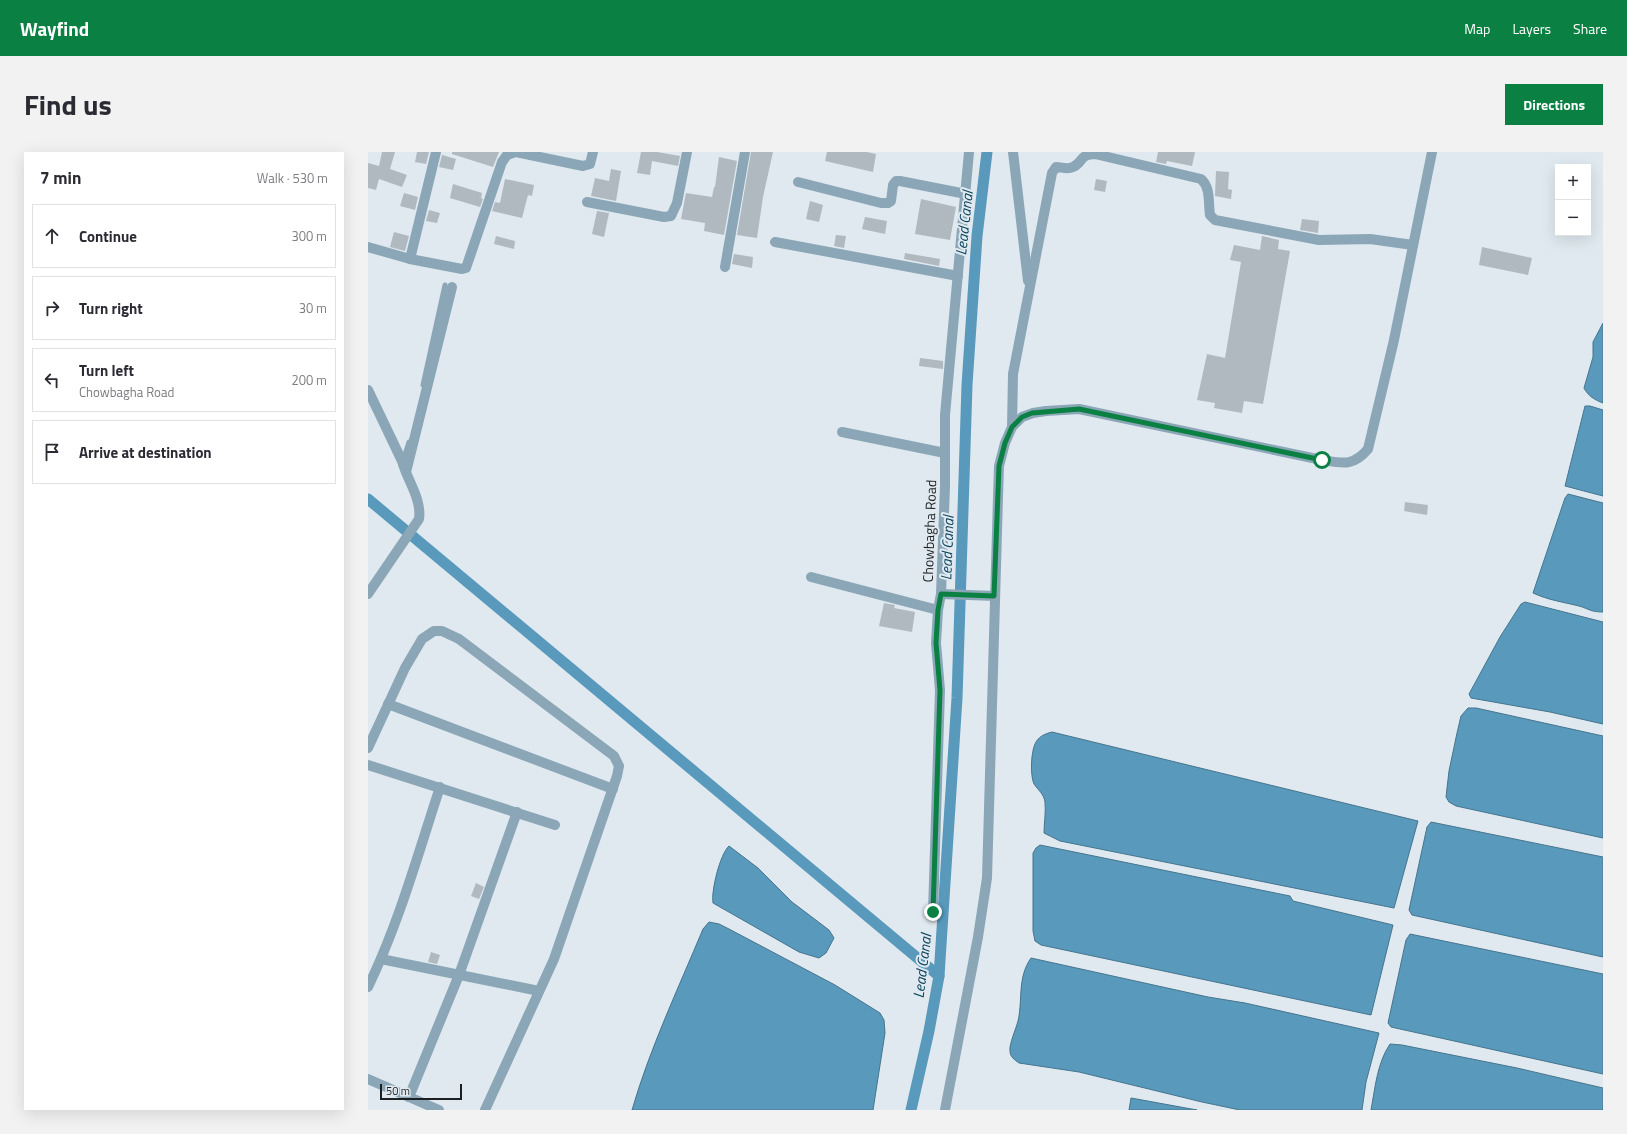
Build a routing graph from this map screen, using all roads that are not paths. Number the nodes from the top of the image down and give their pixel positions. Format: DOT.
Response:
graph roads {
  1 [pos="436,152"];
  2 [pos="593,152"];
  3 [pos="687,152"];
  4 [pos="744,152"];
  5 [pos="970,152"];
  6 [pos="1013,152"];
  7 [pos="1432,152"];
  8 [pos="798,182"];
  9 [pos="966,194"];
  10 [pos="587,202"];
  11 [pos="775,242"];
  12 [pos="1413,245"];
  13 [pos="368,247"];
  14 [pos="410,259"];
  15 [pos="725,267"];
  16 [pos="958,276"];
  17 [pos="448,286"];
  18 [pos="1029,291"];
  19 [pos="368,390"];
  20 [pos="1012,427"];
  21 [pos="842,432"];
  22 [pos="945,452"];
  23 [pos="402,462"];
  24 [pos="406,474"];
  25 [pos="810,577"];
  26 [pos="368,594"];
  27 [pos="941,594"];
  28 [pos="994,596"];
  29 [pos="938,610"];
  30 [pos="388,704"];
  31 [pos="368,748"];
  32 [pos="368,765"];
  33 [pos="440,787"];
  34 [pos="613,789"];
  35 [pos="517,812"];
  36 [pos="555,825"];
  37 [pos="933,912"];
  38 [pos="381,959"];
  39 [pos="459,975"];
  40 [pos="368,987"];
  41 [pos="539,991"];
  42 [pos="368,1079"];
  43 [pos="409,1097"];
  44 [pos="438,1110"];
  45 [pos="485,1110"];
  46 [pos="945,1110"];
  1 -- 14 [label="street"];
  2 -- 14 [label="street"];
  3 -- 10 [label="street"];
  4 -- 15 [label="street"];
  5 -- 9 [label="street, Chowbagha Road"];
  6 -- 18 [label="street"];
  7 -- 12 [label="street"];
  8 -- 9 [label="street"];
  9 -- 16 [label="street, Chowbagha Road"];
  11 -- 16 [label="street"];
  12 -- 18 [label="street"];
  12 -- 20 [label="street"];
  13 -- 14 [label="street"];
  16 -- 22 [label="street, Chowbagha Road"];
  17 -- 23 [label="lane"];
  17 -- 24 [label="street"];
  18 -- 20 [label="street"];
  19 -- 23 [label="street"];
  20 -- 28 [label="street"];
  21 -- 22 [label="street"];
  22 -- 27 [label="street, Chowbagha Road"];
  23 -- 24 [label="street"];
  24 -- 26 [label="street"];
  25 -- 29 [label="street"];
  27 -- 28 [label="street"];
  27 -- 29 [label="street, Chowbagha Road"];
  28 -- 46 [label="street"];
  29 -- 37 [label="street, Chowbagha Road"];
  30 -- 31 [label="street"];
  30 -- 34 [label="street"];
  30 -- 34 [label="street"];
  32 -- 33 [label="street"];
  33 -- 35 [label="street"];
  33 -- 38 [label="street"];
  34 -- 41 [label="street"];
  35 -- 36 [label="street"];
  35 -- 39 [label="street"];
  38 -- 39 [label="street"];
  38 -- 40 [label="street"];
  39 -- 41 [label="street"];
  39 -- 43 [label="street"];
  41 -- 45 [label="street"];
  42 -- 43 [label="street"];
  43 -- 44 [label="street"];
}
